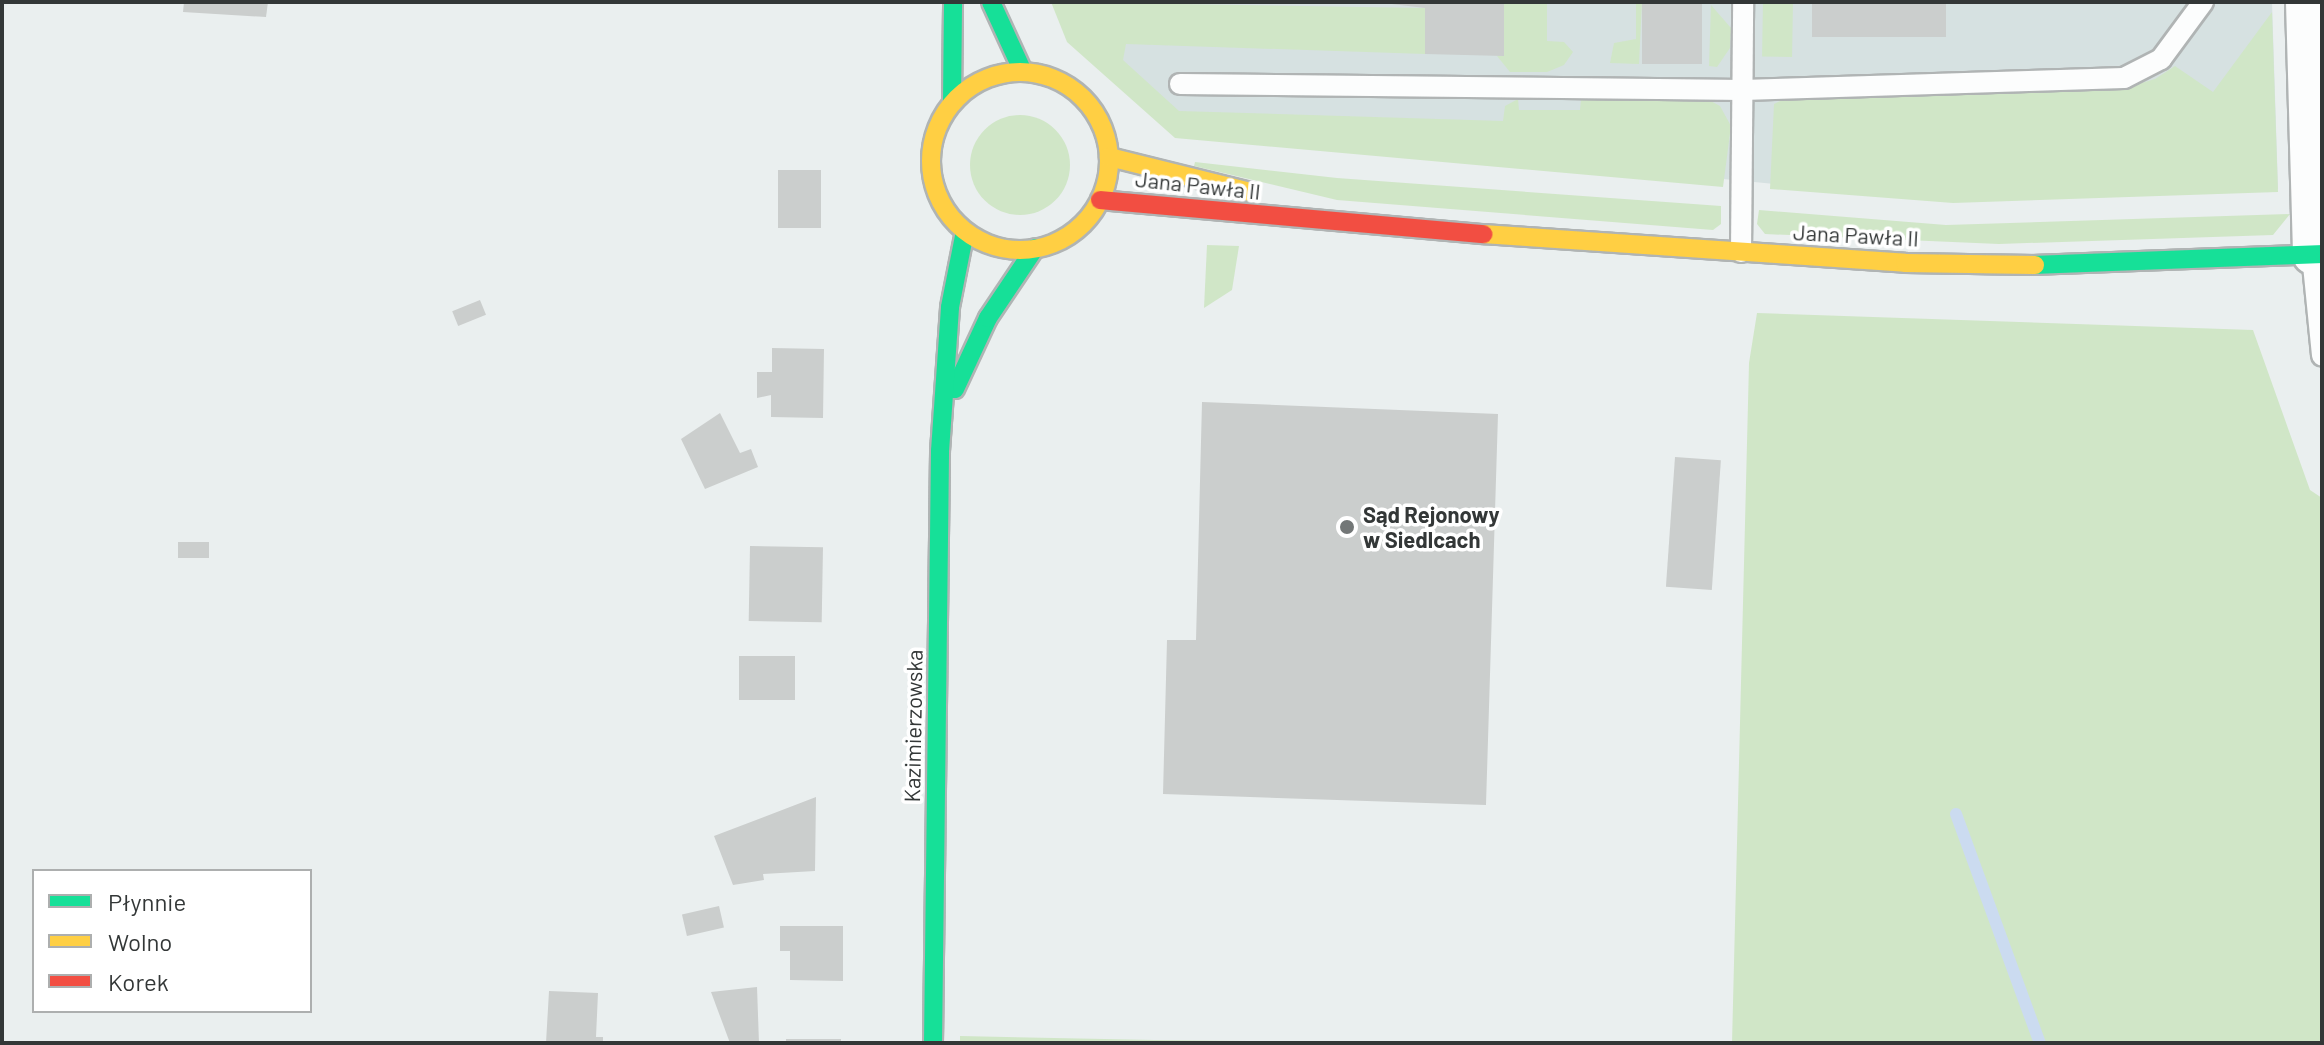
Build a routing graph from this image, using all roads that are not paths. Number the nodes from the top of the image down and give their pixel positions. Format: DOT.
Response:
graph roads {
  1 [pos="953,2"];
  2 [pos="991,2"];
  3 [pos="1743,2"];
  4 [pos="2203,2"];
  5 [pos="2305,2"];
  6 [pos="1023,72"];
  7 [pos="1180,84"];
  8 [pos="1743,90"];
  9 [pos="952,102"];
  10 [pos="1109,157"];
  11 [pos="1100,200"];
  12 [pos="1388,228"];
  13 [pos="965,231"];
  14 [pos="1035,248"];
  15 [pos="1741,252"];
  16 [pos="2317,255"];
  17 [pos="2322,356"];
  18 [pos="946,409"];
  19 [pos="933,1043"];
  1 -- 9 [label="main road"];
  2 -- 6 [label="main road"];
  3 -- 8 [label="lane"];
  4 -- 8 [label="lane"];
  5 -- 16 [label="street"];
  6 -- 9 [label="main road"];
  6 -- 10 [label="main road"];
  7 -- 8 [label="lane"];
  8 -- 15 [label="lane"];
  9 -- 13 [label="main road"];
  10 -- 11 [label="main road"];
  10 -- 12 [label="main road, Jana Pawła II"];
  11 -- 12 [label="main road, Jana Pawła II"];
  11 -- 14 [label="main road"];
  12 -- 15 [label="main road, Jana Pawła II"];
  13 -- 14 [label="main road"];
  13 -- 18 [label="main road, Kazimierzowska"];
  14 -- 18 [label="main road, Kazimierzowska"];
  15 -- 16 [label="main road, Jana Pawła II"];
  16 -- 17 [label="lane"];
  18 -- 19 [label="main road, Kazimierzowska"];
}
